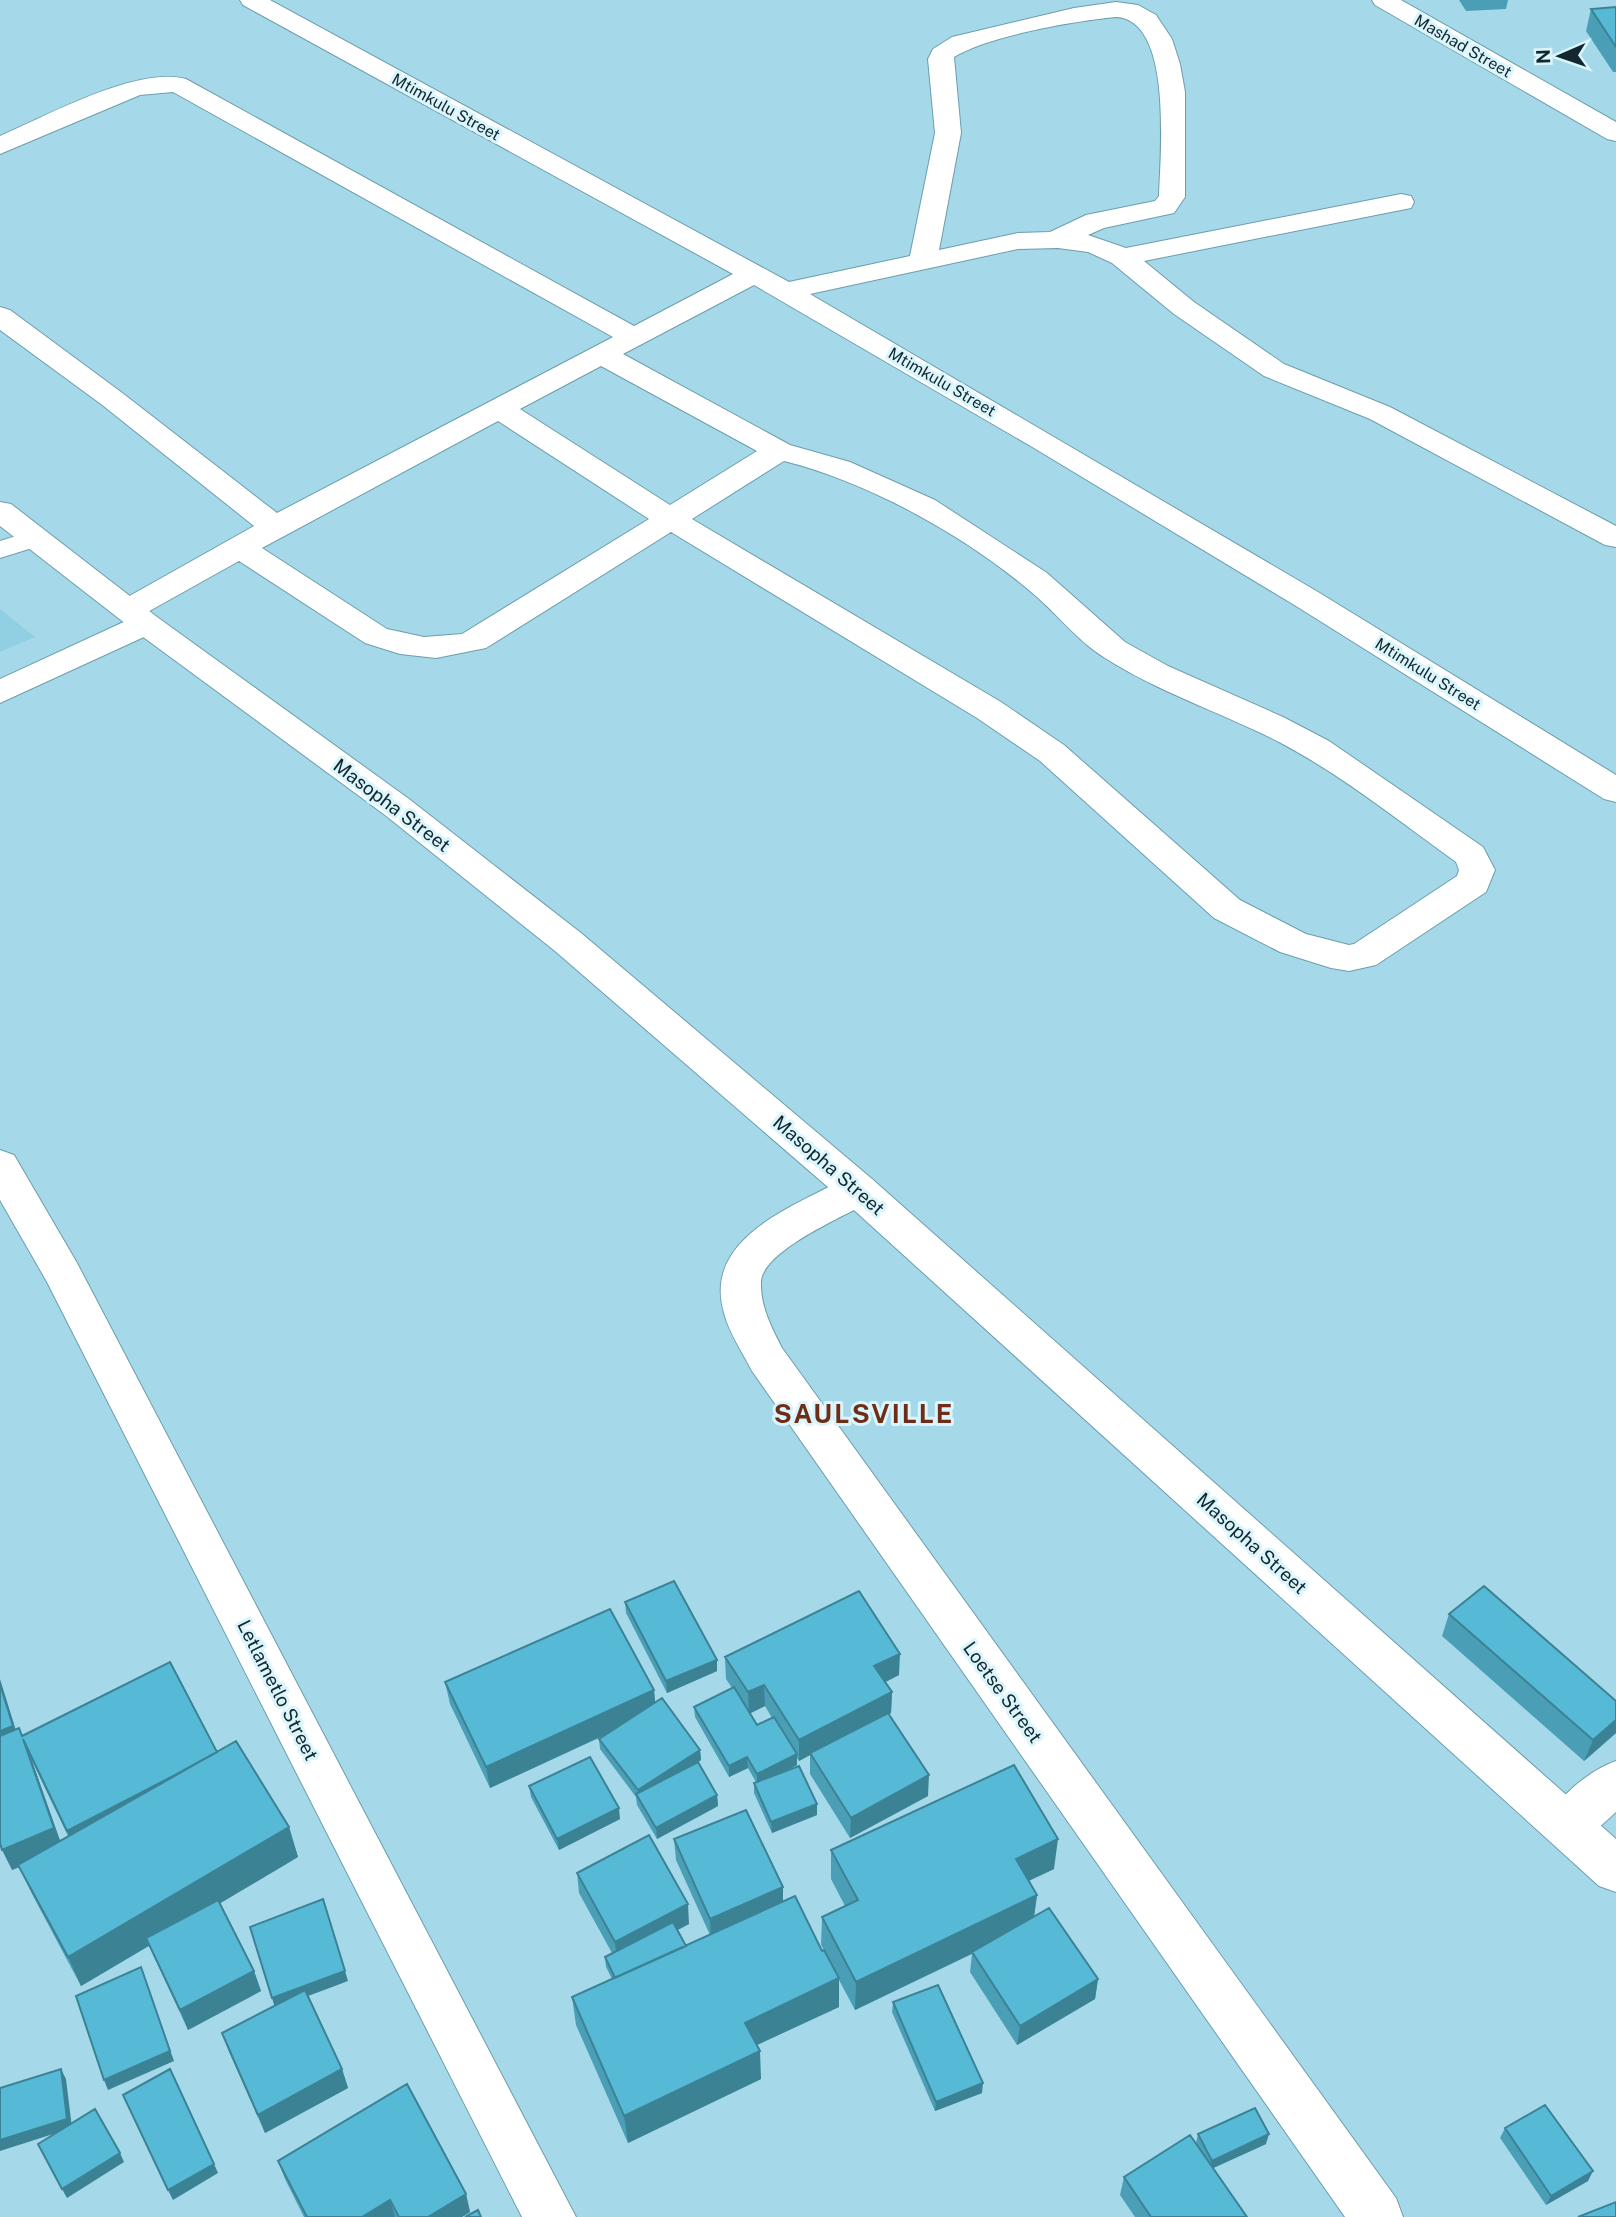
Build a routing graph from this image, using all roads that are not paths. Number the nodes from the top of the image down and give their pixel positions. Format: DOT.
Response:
graph roads {
  1 [pos="290,0"];
  2 [pos="1384,0"];
  3 [pos="256,2"];
  4 [pos="1616,133"];
  5 [pos="0,146"];
  6 [pos="1401,202"];
  7 [pos="1056,239"];
  8 [pos="1122,257"];
  9 [pos="923,261"];
  10 [pos="754,274"];
  11 [pos="785,290"];
  12 [pos="0,316"];
  13 [pos="634,337"];
  14 [pos="601,354"];
  15 [pos="498,408"];
  16 [pos="779,451"];
  17 [pos="0,511"];
  18 [pos="669,518"];
  19 [pos="275,527"];
  20 [pos="1616,538"];
  21 [pos="17,544"];
  22 [pos="239,547"];
  23 [pos="137,617"];
  24 [pos="0,692"];
  25 [pos="1616,791"];
  26 [pos="0,1165"];
  27 [pos="858,1190"];
  28 [pos="1616,1782"];
  29 [pos="1567,1826"];
  30 [pos="1616,1870"];
  31 [pos="550,2217"];
  32 [pos="1377,2217"];
  1 -- 3 [label="street"];
  2 -- 4 [label="street, Mashad Street"];
  3 -- 10 [label="street, Mtimkulu Street"];
  5 -- 13 [label="street"];
  6 -- 8 [label="street"];
  7 -- 8 [label="street"];
  7 -- 9 [label="street"];
  7 -- 9 [label="street"];
  8 -- 20 [label="street"];
  9 -- 11 [label="street"];
  10 -- 11 [label="street, Mtimkulu Street"];
  10 -- 13 [label="street"];
  11 -- 25 [label="street, Mtimkulu Street"];
  12 -- 19 [label="street"];
  13 -- 14 [label="street"];
  14 -- 15 [label="street"];
  14 -- 16 [label="street"];
  15 -- 18 [label="street"];
  15 -- 19 [label="street"];
  16 -- 18 [label="street"];
  16 -- 18 [label="street"];
  17 -- 21 [label="street, Masopha Street"];
  18 -- 22 [label="street"];
  19 -- 22 [label="street"];
  21 -- 23 [label="street, Masopha Street"];
  22 -- 23 [label="street"];
  23 -- 24 [label="street"];
  23 -- 27 [label="street, Masopha Street"];
  26 -- 31 [label="street, Letlametlo Street"];
  27 -- 29 [label="street, Masopha Street"];
  27 -- 32 [label="street, Loetse Street"];
  28 -- 29 [label="street"];
  29 -- 30 [label="street, Masopha Street"];
}
